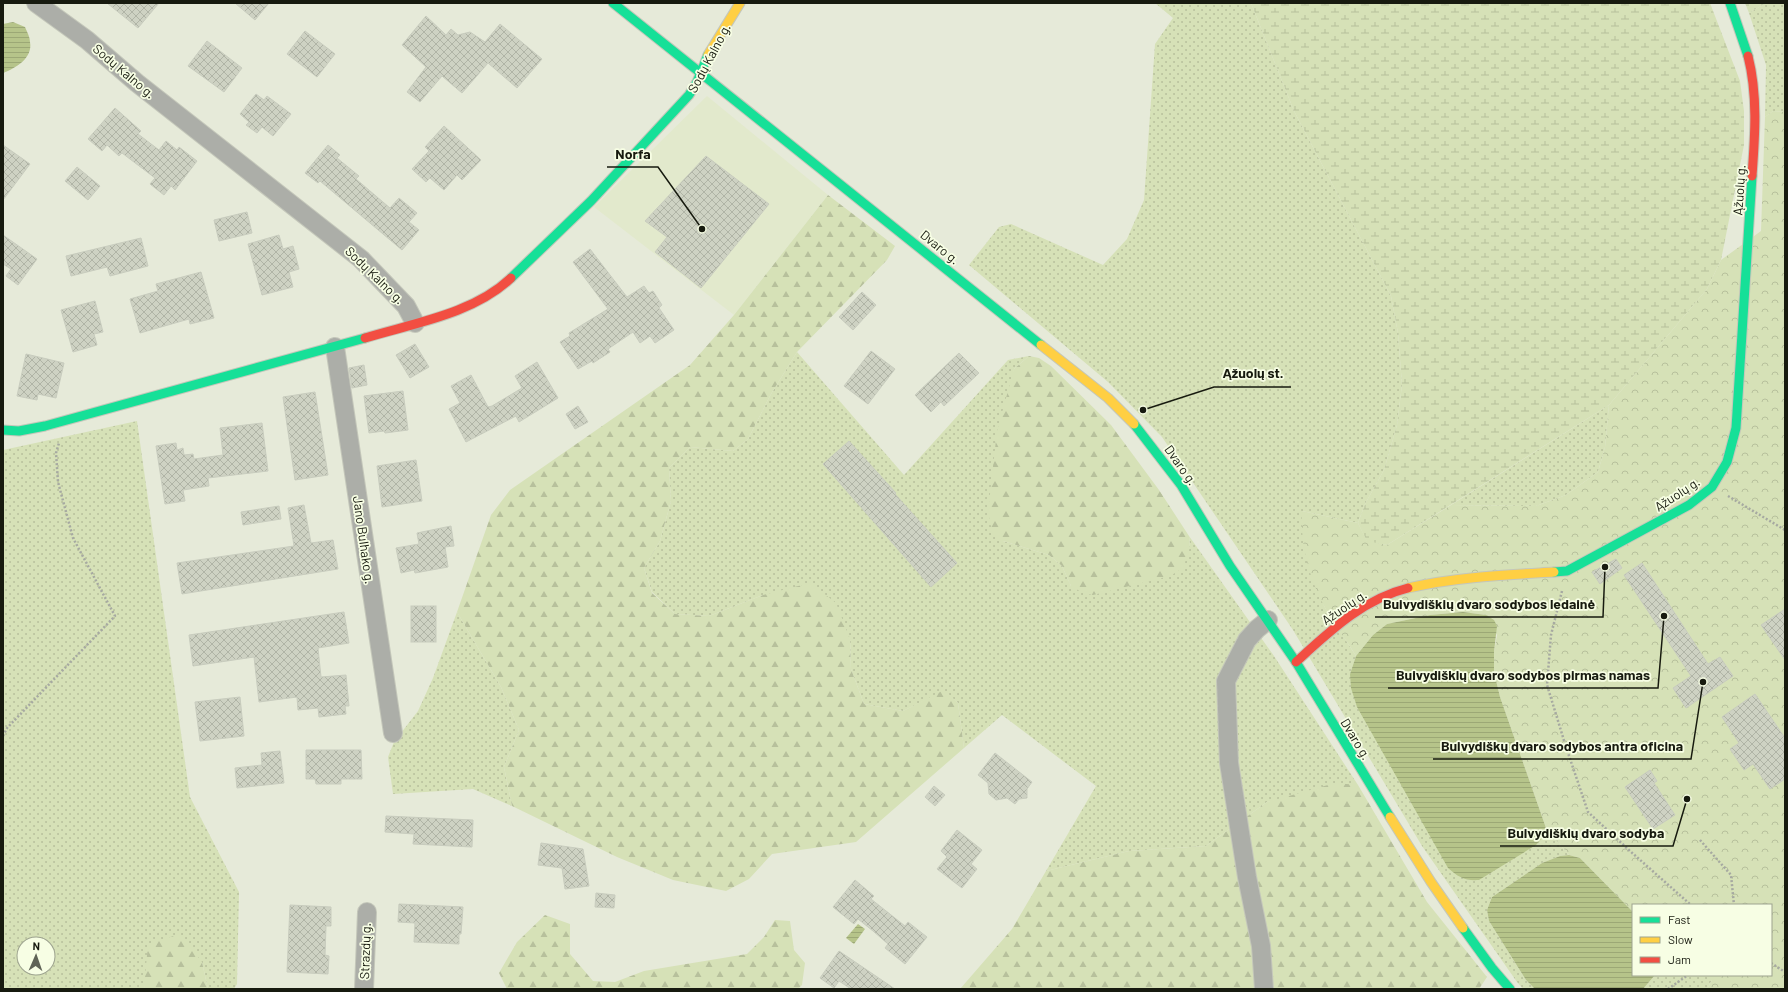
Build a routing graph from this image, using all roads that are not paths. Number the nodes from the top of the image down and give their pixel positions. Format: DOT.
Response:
graph roads {
  1 [pos="36,3"];
  2 [pos="613,3"];
  3 [pos="740,3"];
  4 [pos="1730,3"];
  5 [pos="701,73"];
  6 [pos="415,323"];
  7 [pos="335,347"];
  8 [pos="3,430"];
  9 [pos="1268,620"];
  10 [pos="1296,662"];
  11 [pos="393,733"];
  12 [pos="367,912"];
  13 [pos="364,989"];
  14 [pos="1264,989"];
  15 [pos="1510,989"];
  1 -- 6 [label="street, Sodų Kalno g."];
  2 -- 5 [label="street, Dvaro g."];
  3 -- 5 [label="street, Sodų Kalno g."];
  4 -- 10 [label="street, Ąžuolų g."];
  5 -- 6 [label="street, Sodų Kalno g."];
  5 -- 9 [label="street, Dvaro g."];
  6 -- 7 [label="street"];
  7 -- 8 [label="street"];
  7 -- 11 [label="street, Jano Bulhako g."];
  9 -- 10 [label="street, Dvaro g."];
  9 -- 14 [label="street"];
  10 -- 15 [label="street, Dvaro g."];
  12 -- 13 [label="street, Strazdų g."];
}
